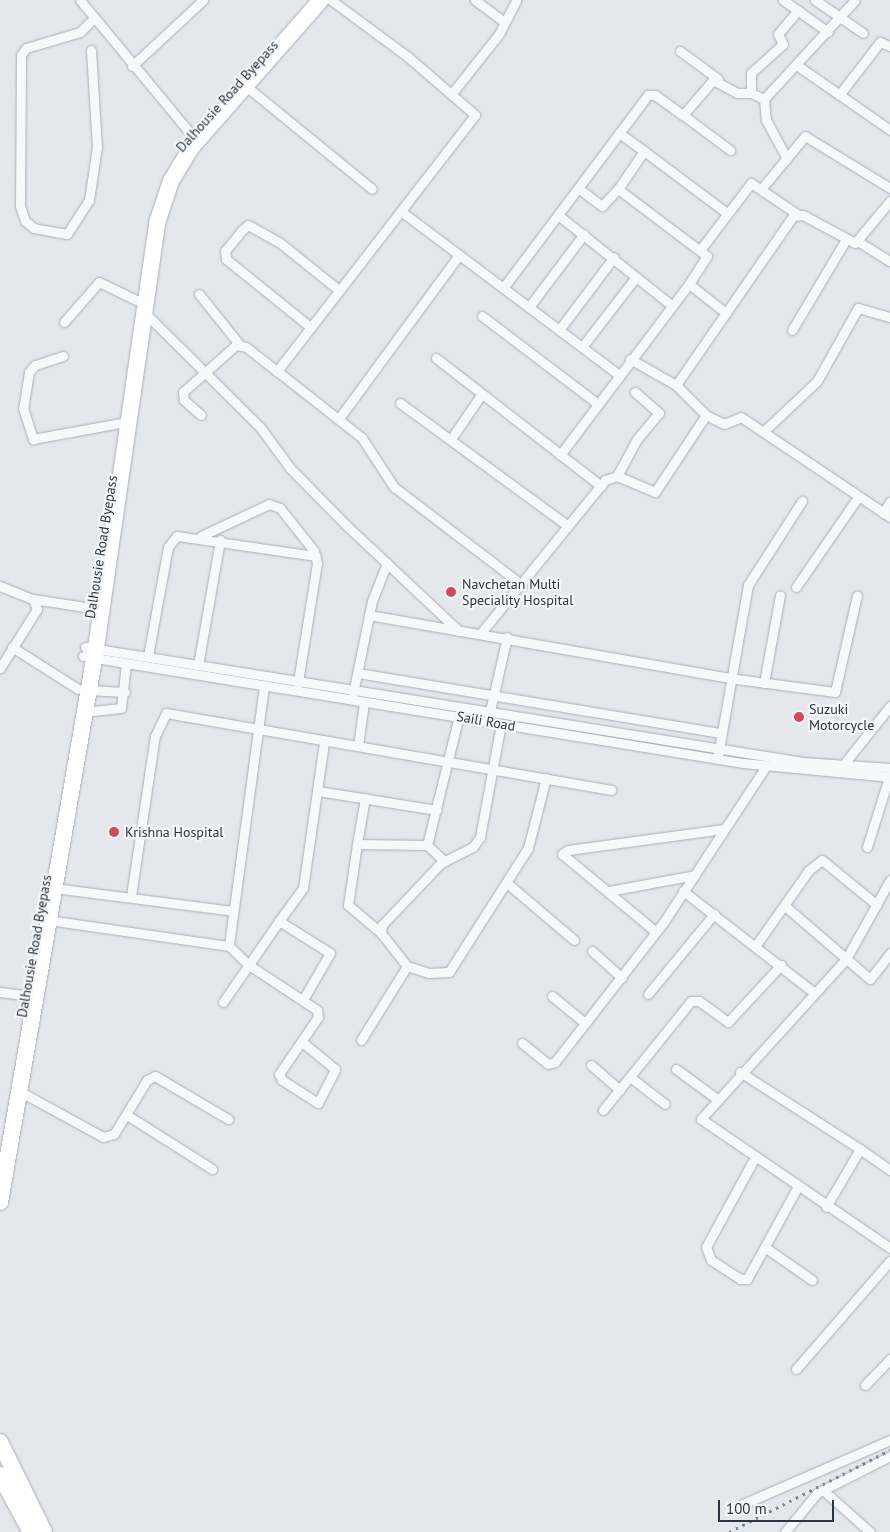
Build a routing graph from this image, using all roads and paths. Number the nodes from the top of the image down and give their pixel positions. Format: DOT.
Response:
graph roads {
  1 [pos="203,0"];
  2 [pos="309,0"];
  3 [pos="321,0"];
  4 [pos="330,0"];
  5 [pos="475,0"];
  6 [pos="516,0"];
  7 [pos="783,0"];
  8 [pos="815,0"];
  9 [pos="82,1"];
  10 [pos="850,2"];
  11 [pos="798,10"];
  12 [pos="94,18"];
  13 [pos="841,18"];
  14 [pos="502,20"];
  15 [pos="828,32"];
  16 [pos="863,34"];
  17 [pos="890,46"];
  18 [pos="91,50"];
  19 [pos="680,51"];
  20 [pos="132,66"];
  21 [pos="798,66"];
  22 [pos="718,80"];
  23 [pos="247,87"];
  24 [pos="453,92"];
  25 [pos="751,93"];
  26 [pos="839,95"];
  27 [pos="764,99"];
  28 [pos="683,115"];
  29 [pos="890,130"];
  30 [pos="619,132"];
  31 [pos="191,134"];
  32 [pos="730,150"];
  33 [pos="644,152"];
  34 [pos="787,158"];
  35 [pos="578,188"];
  36 [pos="762,188"];
  37 [pos="890,188"];
  38 [pos="372,189"];
  39 [pos="618,189"];
  40 [pos="890,201"];
  41 [pos="402,212"];
  42 [pos="727,213"];
  43 [pos="797,214"];
  44 [pos="558,215"];
  45 [pos="584,234"];
  46 [pos="845,241"];
  47 [pos="858,242"];
  48 [pos="700,250"];
  49 [pos="460,255"];
  50 [pos="614,257"];
  51 [pos="890,261"];
  52 [pos="636,277"];
  53 [pos="689,284"];
  54 [pos="503,288"];
  55 [pos="339,290"];
  56 [pos="200,294"];
  57 [pos="670,304"];
  58 [pos="140,306"];
  59 [pos="529,307"];
  60 [pos="726,312"];
  61 [pos="482,316"];
  62 [pos="890,316"];
  63 [pos="64,322"];
  64 [pos="310,326"];
  65 [pos="559,330"];
  66 [pos="792,330"];
  67 [pos="239,344"];
  68 [pos="582,347"];
  69 [pos="63,356"];
  70 [pos="436,358"];
  71 [pos="630,359"];
  72 [pos="201,371"];
  73 [pos="278,371"];
  74 [pos="618,374"];
  75 [pos="676,385"];
  76 [pos="635,392"];
  77 [pos="481,395"];
  78 [pos="400,403"];
  79 [pos="598,404"];
  80 [pos="201,415"];
  81 [pos="706,415"];
  82 [pos="340,417"];
  83 [pos="120,423"];
  84 [pos="764,431"];
  85 [pos="451,439"];
  86 [pos="560,455"];
  87 [pos="617,476"];
  88 [pos="601,486"];
  89 [pos="858,497"];
  90 [pos="802,501"];
  91 [pos="890,502"];
  92 [pos="886,515"];
  93 [pos="568,526"];
  94 [pos="201,536"];
  95 [pos="220,540"];
  96 [pos="316,556"];
  97 [pos="387,564"];
  98 [pos="522,585"];
  99 [pos="0,586"];
  100 [pos="796,587"];
  101 [pos="780,595"];
  102 [pos="857,595"];
  103 [pos="33,599"];
  104 [pos="91,608"];
  105 [pos="369,615"];
  106 [pos="460,631"];
  107 [pos="480,634"];
  108 [pos="507,637"];
  109 [pos="12,647"];
  110 [pos="90,652"];
  111 [pos="148,656"];
  112 [pos="126,664"];
  113 [pos="198,665"];
  114 [pos="0,668"];
  115 [pos="358,673"];
  116 [pos="729,678"];
  117 [pos="298,682"];
  118 [pos="764,683"];
  119 [pos="264,686"];
  120 [pos="82,690"];
  121 [pos="354,690"];
  122 [pos="124,692"];
  123 [pos="496,694"];
  124 [pos="351,701"];
  125 [pos="364,702"];
  126 [pos="890,706"];
  127 [pos="490,711"];
  128 [pos="83,712"];
  129 [pos="458,716"];
  130 [pos="487,722"];
  131 [pos="501,724"];
  132 [pos="259,732"];
  133 [pos="721,733"];
  134 [pos="324,742"];
  135 [pos="358,746"];
  136 [pos="719,749"];
  137 [pos="718,759"];
  138 [pos="448,760"];
  139 [pos="766,766"];
  140 [pos="494,769"];
  141 [pos="838,771"];
  142 [pos="890,774"];
  143 [pos="546,778"];
  144 [pos="611,790"];
  145 [pos="318,791"];
  146 [pos="365,798"];
  147 [pos="436,810"];
  148 [pos="724,829"];
  149 [pos="358,844"];
  150 [pos="427,845"];
  151 [pos="867,847"];
  152 [pos="444,861"];
  153 [pos="695,875"];
  154 [pos="890,880"];
  155 [pos="507,883"];
  156 [pos="54,888"];
  157 [pos="609,891"];
  158 [pos="683,891"];
  159 [pos="131,896"];
  160 [pos="877,905"];
  161 [pos="785,906"];
  162 [pos="233,912"];
  163 [pos="714,914"];
  164 [pos="48,920"];
  165 [pos="278,921"];
  166 [pos="656,932"];
  167 [pos="381,933"];
  168 [pos="574,940"];
  169 [pos="756,945"];
  170 [pos="228,946"];
  171 [pos="592,951"];
  172 [pos="890,953"];
  173 [pos="846,959"];
  174 [pos="249,965"];
  175 [pos="781,965"];
  176 [pos="407,966"];
  177 [pos="622,978"];
  178 [pos="0,992"];
  179 [pos="813,992"];
  180 [pos="26,994"];
  181 [pos="648,994"];
  182 [pos="552,996"];
  183 [pos="304,998"];
  184 [pos="223,1002"];
  185 [pos="584,1023"];
  186 [pos="360,1040"];
  187 [pos="302,1042"];
  188 [pos="522,1043"];
  189 [pos="591,1065"];
  190 [pos="676,1069"];
  191 [pos="740,1072"];
  192 [pos="630,1077"];
  193 [pos="620,1090"];
  194 [pos="19,1091"];
  195 [pos="717,1099"];
  196 [pos="665,1104"];
  197 [pos="603,1110"];
  198 [pos="127,1115"];
  199 [pos="228,1119"];
  200 [pos="0,1145"];
  201 [pos="860,1149"];
  202 [pos="754,1159"];
  203 [pos="212,1169"];
  204 [pos="890,1170"];
  205 [pos="797,1188"];
  206 [pos="0,1202"];
  207 [pos="826,1207"];
  208 [pos="766,1248"];
  209 [pos="890,1248"];
  210 [pos="890,1262"];
  211 [pos="812,1280"];
  212 [pos="890,1359"];
  213 [pos="796,1369"];
  214 [pos="865,1385"];
  215 [pos="890,1440"];
  216 [pos="0,1442"];
  217 [pos="890,1456"];
  218 [pos="0,1475"];
  219 [pos="823,1490"];
  220 [pos="742,1504"];
  221 [pos="31,1532"];
  222 [pos="44,1532"];
  223 [pos="785,1532"];
  224 [pos="870,1532"];
  1 -- 20 [label="street"];
  2 -- 31 [label="highway, Dalhousie Road Byepass"];
  3 -- 23 [label="highway"];
  4 -- 24 [label="street"];
  5 -- 14 [label="street"];
  6 -- 14 [label="street"];
  7 -- 11 [label="street"];
  8 -- 13 [label="street"];
  9 -- 12 [label="street"];
  10 -- 13 [label="street"];
  11 -- 15 [label="street"];
  11 -- 25 [label="street"];
  12 -- 18 [label="street"];
  12 -- 20 [label="street"];
  13 -- 15 [label="street"];
  13 -- 16 [label="street"];
  14 -- 24 [label="street"];
  15 -- 21 [label="street"];
  17 -- 26 [label="street"];
  19 -- 22 [label="street"];
  20 -- 31 [label="street"];
  21 -- 26 [label="street"];
  21 -- 27 [label="street"];
  22 -- 25 [label="street"];
  22 -- 28 [label="street"];
  23 -- 38 [label="street"];
  23 -- 58 [label="highway"];
  24 -- 41 [label="street"];
  25 -- 27 [label="street"];
  26 -- 29 [label="street"];
  27 -- 34 [label="street"];
  28 -- 30 [label="street"];
  28 -- 32 [label="street"];
  30 -- 33 [label="street"];
  30 -- 35 [label="street"];
  31 -- 58 [label="highway, Dalhousie Road Byepass"];
  33 -- 39 [label="street"];
  33 -- 42 [label="street"];
  34 -- 36 [label="street"];
  34 -- 37 [label="street"];
  35 -- 39 [label="street"];
  35 -- 44 [label="street"];
  36 -- 42 [label="street"];
  36 -- 43 [label="street"];
  39 -- 48 [label="street"];
  40 -- 47 [label="street"];
  41 -- 49 [label="street"];
  41 -- 55 [label="street"];
  42 -- 48 [label="street"];
  43 -- 46 [label="street"];
  43 -- 60 [label="street"];
  44 -- 45 [label="street"];
  44 -- 54 [label="street"];
  45 -- 50 [label="street"];
  45 -- 59 [label="street"];
  46 -- 47 [label="street"];
  46 -- 66 [label="street"];
  47 -- 51 [label="street"];
  48 -- 53 [label="street"];
  49 -- 54 [label="street"];
  49 -- 82 [label="street"];
  50 -- 52 [label="street"];
  50 -- 65 [label="street"];
  52 -- 57 [label="street"];
  52 -- 68 [label="street"];
  53 -- 57 [label="street"];
  53 -- 60 [label="street"];
  54 -- 59 [label="street"];
  55 -- 64 [label="street"];
  55 -- 64 [label="street"];
  56 -- 67 [label="street"];
  57 -- 71 [label="street"];
  58 -- 63 [label="street"];
  58 -- 72 [label="street"];
  58 -- 83 [label="highway, Dalhousie Road Byepass"];
  58 -- 110 [label="highway"];
  59 -- 65 [label="street"];
  60 -- 75 [label="street"];
  61 -- 79 [label="street"];
  62 -- 84 [label="street"];
  64 -- 73 [label="street"];
  65 -- 68 [label="street"];
  67 -- 72 [label="street"];
  67 -- 73 [label="street"];
  68 -- 74 [label="street"];
  69 -- 83 [label="street"];
  70 -- 77 [label="street"];
  71 -- 74 [label="street"];
  71 -- 75 [label="street"];
  72 -- 80 [label="street"];
  72 -- 97 [label="street"];
  73 -- 82 [label="street"];
  74 -- 79 [label="street"];
  75 -- 81 [label="street"];
  76 -- 87 [label="street"];
  77 -- 85 [label="street"];
  77 -- 86 [label="street"];
  78 -- 85 [label="street"];
  79 -- 86 [label="street"];
  81 -- 84 [label="street"];
  81 -- 87 [label="street"];
  82 -- 98 [label="street"];
  83 -- 104 [label="highway, Dalhousie Road Byepass"];
  84 -- 89 [label="street"];
  85 -- 93 [label="street"];
  86 -- 88 [label="street"];
  87 -- 88 [label="street"];
  88 -- 93 [label="street"];
  89 -- 92 [label="street"];
  89 -- 100 [label="street"];
  90 -- 116 [label="street"];
  91 -- 92 [label="street"];
  93 -- 98 [label="street"];
  94 -- 95 [label="street"];
  94 -- 96 [label="street"];
  94 -- 111 [label="street"];
  95 -- 96 [label="street"];
  95 -- 113 [label="street"];
  96 -- 117 [label="street"];
  97 -- 105 [label="street"];
  97 -- 106 [label="street"];
  98 -- 107 [label="street"];
  99 -- 103 [label="street"];
  101 -- 118 [label="street"];
  102 -- 118 [label="street"];
  103 -- 104 [label="street"];
  103 -- 109 [label="street"];
  104 -- 110 [label="highway, Dalhousie Road Byepass"];
  105 -- 106 [label="street"];
  105 -- 115 [label="street"];
  106 -- 107 [label="street"];
  107 -- 108 [label="street"];
  108 -- 116 [label="street"];
  108 -- 123 [label="street"];
  109 -- 114 [label="street"];
  109 -- 120 [label="street"];
  110 -- 111 [label="street"];
  110 -- 112 [label="street, Saili Road"];
  110 -- 120 [label="highway, Dalhousie Road Byepass"];
  111 -- 113 [label="street"];
  112 -- 119 [label="street, Saili Road"];
  112 -- 122 [label="street"];
  113 -- 117 [label="street"];
  115 -- 121 [label="street"];
  115 -- 123 [label="street"];
  116 -- 118 [label="street"];
  116 -- 133 [label="street"];
  117 -- 121 [label="street"];
  119 -- 124 [label="street, Saili Road"];
  119 -- 132 [label="street"];
  120 -- 122 [label="street"];
  120 -- 128 [label="highway"];
  120 -- 180 [label="highway, Dalhousie Road Byepass"];
  121 -- 124 [label="street"];
  121 -- 127 [label="street"];
  122 -- 128 [label="street"];
  123 -- 127 [label="street"];
  123 -- 133 [label="street"];
  124 -- 125 [label="street, Saili Road"];
  125 -- 129 [label="street, Saili Road"];
  125 -- 135 [label="street"];
  126 -- 141 [label="street"];
  127 -- 130 [label="street"];
  127 -- 136 [label="street"];
  128 -- 156 [label="highway"];
  129 -- 130 [label="street, Saili Road"];
  129 -- 138 [label="street"];
  130 -- 131 [label="street, Saili Road"];
  131 -- 137 [label="street, Saili Road"];
  131 -- 140 [label="street"];
  132 -- 134 [label="street"];
  132 -- 159 [label="street"];
  132 -- 162 [label="street"];
  133 -- 136 [label="street"];
  134 -- 135 [label="street"];
  134 -- 145 [label="street"];
  135 -- 138 [label="street"];
  136 -- 137 [label="street"];
  136 -- 141 [label="street"];
  137 -- 139 [label="street, Saili Road"];
  138 -- 140 [label="street"];
  138 -- 147 [label="street"];
  139 -- 141 [label="street, Saili Road"];
  139 -- 148 [label="street"];
  140 -- 143 [label="street"];
  140 -- 152 [label="street"];
  141 -- 142 [label="street, Saili Road"];
  142 -- 151 [label="street"];
  143 -- 144 [label="street"];
  143 -- 155 [label="street"];
  145 -- 146 [label="street"];
  145 -- 165 [label="street"];
  146 -- 147 [label="street"];
  146 -- 149 [label="street"];
  147 -- 150 [label="street"];
  148 -- 153 [label="street"];
  148 -- 157 [label="street"];
  149 -- 150 [label="street"];
  149 -- 167 [label="street"];
  150 -- 152 [label="street"];
  152 -- 167 [label="street"];
  153 -- 157 [label="street"];
  153 -- 158 [label="street"];
  154 -- 160 [label="street"];
  155 -- 168 [label="street"];
  155 -- 176 [label="street"];
  156 -- 159 [label="street"];
  156 -- 164 [label="highway"];
  157 -- 166 [label="street"];
  158 -- 163 [label="street"];
  158 -- 166 [label="street"];
  159 -- 162 [label="street"];
  160 -- 161 [label="street"];
  160 -- 173 [label="street"];
  161 -- 169 [label="street"];
  161 -- 173 [label="street"];
  162 -- 170 [label="street"];
  163 -- 169 [label="street"];
  163 -- 181 [label="street"];
  164 -- 170 [label="street"];
  164 -- 194 [label="highway"];
  165 -- 174 [label="street"];
  165 -- 183 [label="street"];
  166 -- 177 [label="street"];
  167 -- 176 [label="street"];
  169 -- 175 [label="street"];
  170 -- 174 [label="street"];
  171 -- 177 [label="street"];
  172 -- 173 [label="street"];
  173 -- 179 [label="street"];
  174 -- 183 [label="street"];
  174 -- 184 [label="street"];
  175 -- 179 [label="street"];
  175 -- 192 [label="street"];
  176 -- 186 [label="street"];
  177 -- 185 [label="street"];
  178 -- 180 [label="street"];
  179 -- 191 [label="street"];
  180 -- 200 [label="highway, Dalhousie Road Byepass"];
  182 -- 185 [label="street"];
  183 -- 187 [label="street"];
  185 -- 188 [label="street"];
  187 -- 187 [label="street"];
  189 -- 193 [label="street"];
  190 -- 195 [label="street"];
  191 -- 195 [label="street"];
  191 -- 201 [label="street"];
  192 -- 193 [label="street"];
  192 -- 196 [label="street"];
  193 -- 197 [label="street"];
  194 -- 198 [label="street"];
  194 -- 206 [label="highway"];
  195 -- 202 [label="street"];
  198 -- 199 [label="street"];
  198 -- 203 [label="street"];
  201 -- 204 [label="street"];
  201 -- 207 [label="street"];
  202 -- 205 [label="street"];
  202 -- 208 [label="street"];
  205 -- 207 [label="street"];
  205 -- 208 [label="street"];
  207 -- 209 [label="street"];
  208 -- 211 [label="street"];
  210 -- 213 [label="street"];
  212 -- 214 [label="street"];
  215 -- 220 [label="street"];
  216 -- 222 [label="highway"];
  217 -- 219 [label="street"];
  218 -- 221 [label="highway"];
  219 -- 223 [label="street"];
  219 -- 224 [label="street"];
}
